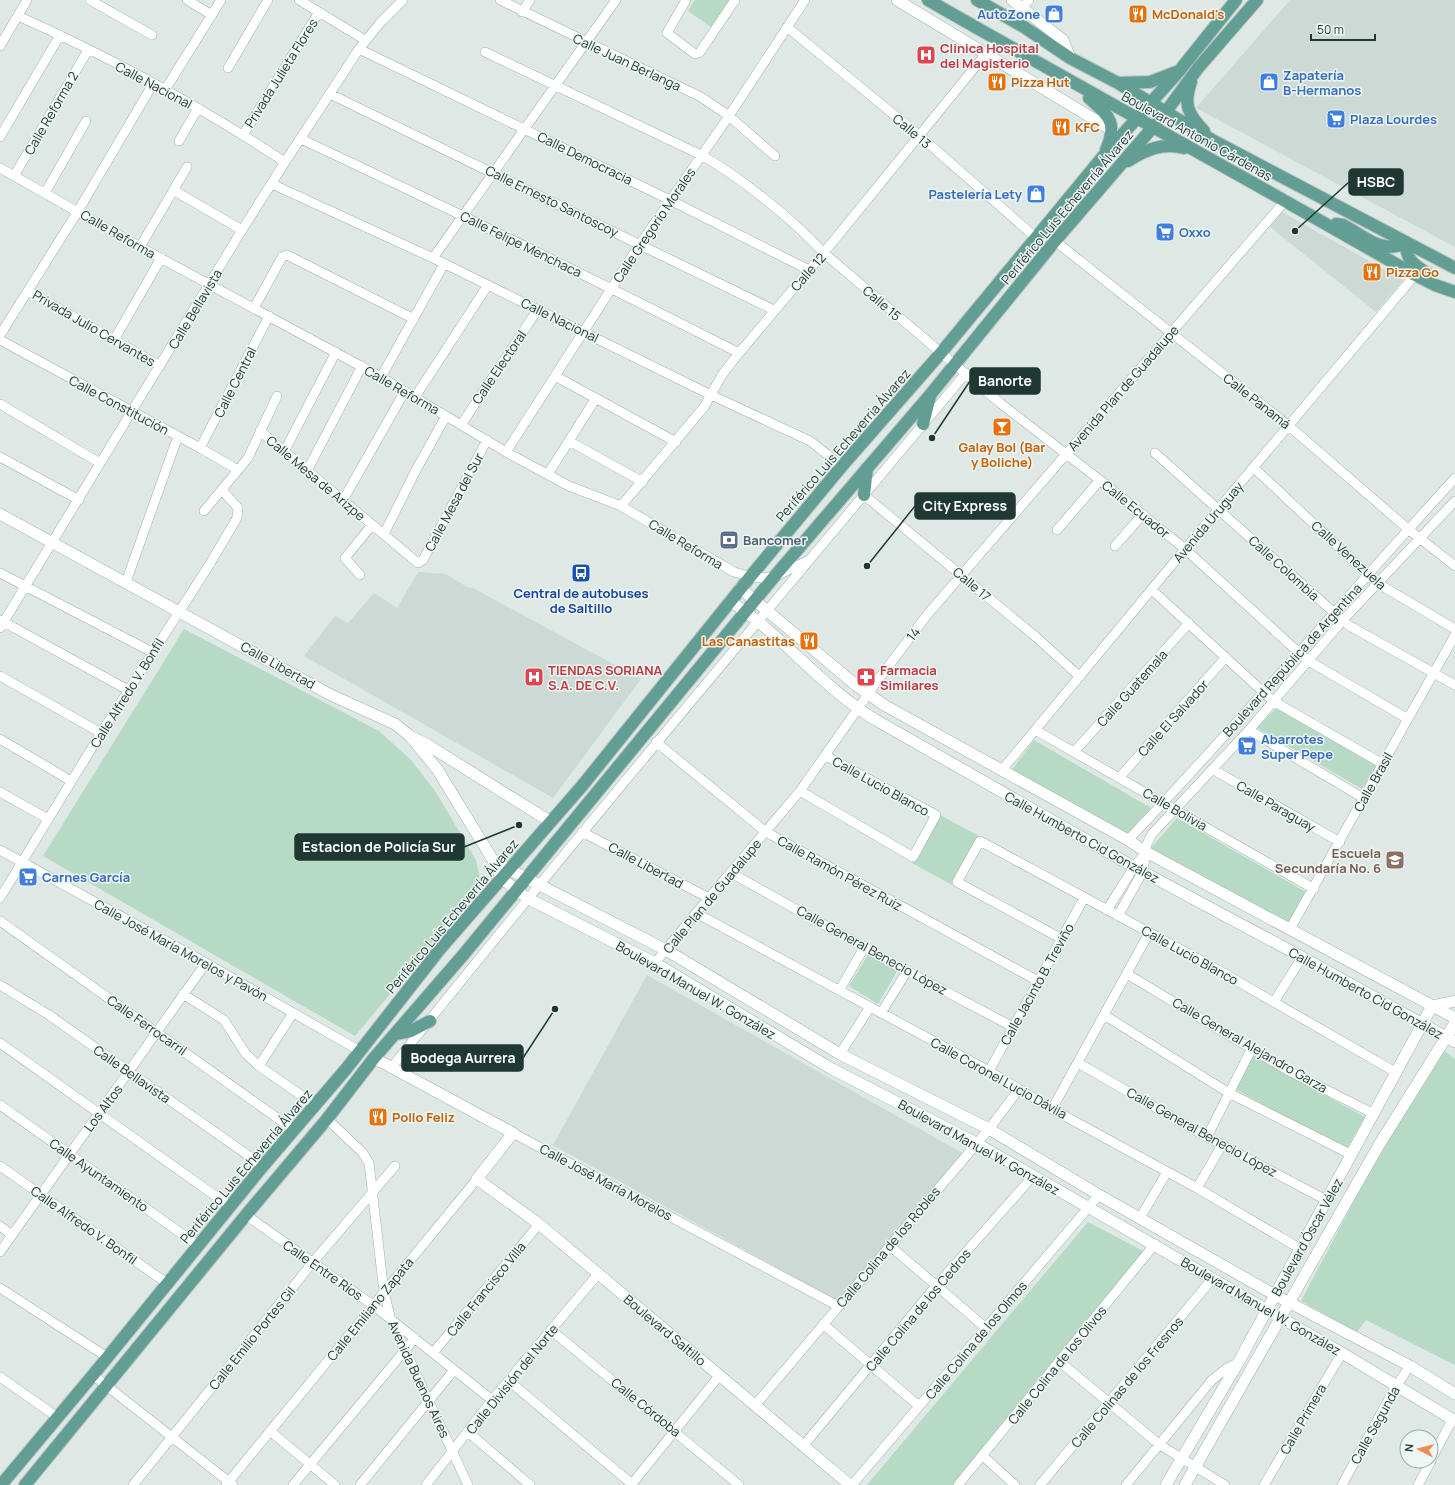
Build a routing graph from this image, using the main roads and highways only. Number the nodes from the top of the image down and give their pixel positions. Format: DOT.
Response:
graph roads {
  1 [pos="928,0"];
  2 [pos="977,0"];
  3 [pos="1236,0"];
  4 [pos="1257,0"];
  5 [pos="1198,68"];
  6 [pos="1180,70"];
  7 [pos="1072,83"];
  8 [pos="1118,83"];
  9 [pos="1151,103"];
  10 [pos="1165,113"];
  11 [pos="1138,119"];
  12 [pos="1152,127"];
  13 [pos="1212,140"];
  14 [pos="1196,151"];
  15 [pos="1105,154"];
  16 [pos="1248,159"];
  17 [pos="1116,169"];
  18 [pos="1238,174"];
  19 [pos="1324,222"];
  20 [pos="1406,242"];
  21 [pos="1455,268"];
  22 [pos="1453,291"];
  23 [pos="930,394"];
  24 [pos="923,424"];
  25 [pos="867,468"];
  26 [pos="864,495"];
  27 [pos="430,1021"];
  28 [pos="395,1034"];
  29 [pos="346,1069"];
  30 [pos="327,1120"];
  31 [pos="1,1485"];
  32 [pos="26,1485"];
  1 -- 7 [label="main road, Boulevard Antonio Cárdenas"];
  2 -- 8 [label="main road, Boulevard Antonio Cárdenas"];
  3 -- 6 [label="main road, Periférico Luis Echeverría Álvarez"];
  4 -- 5 [label="main road, Periférico Luis Echeverría Álvarez"];
  5 -- 10 [label="main road, Periférico Luis Echeverría Álvarez"];
  5 -- 13 [label="main road"];
  6 -- 8 [label="main road"];
  6 -- 9 [label="main road, Periférico Luis Echeverría Álvarez"];
  7 -- 11 [label="main road, Boulevard Antonio Cárdenas"];
  7 -- 15 [label="main road"];
  8 -- 9 [label="main road, Boulevard Antonio Cárdenas"];
  9 -- 10 [label="main road, Boulevard Antonio Cárdenas"];
  9 -- 11 [label="main road, Periférico Luis Echeverría Álvarez"];
  10 -- 12 [label="main road, Periférico Luis Echeverría Álvarez"];
  10 -- 13 [label="main road, Boulevard Antonio Cárdenas"];
  11 -- 12 [label="main road, Boulevard Antonio Cárdenas"];
  11 -- 15 [label="main road, Periférico Luis Echeverría Álvarez"];
  12 -- 14 [label="main road, Boulevard Antonio Cárdenas"];
  12 -- 17 [label="main road, Periférico Luis Echeverría Álvarez"];
  13 -- 16 [label="main road, Boulevard Antonio Cárdenas"];
  14 -- 17 [label="main road"];
  14 -- 18 [label="main road, Boulevard Antonio Cárdenas"];
  15 -- 29 [label="main road, Periférico Luis Echeverría Álvarez"];
  16 -- 18 [label="main road"];
  16 -- 20 [label="main road, Boulevard Antonio Cárdenas"];
  17 -- 23 [label="main road, Periférico Luis Echeverría Álvarez"];
  18 -- 19 [label="main road, Boulevard Antonio Cárdenas"];
  19 -- 20 [label="main road"];
  19 -- 22 [label="main road, Boulevard Antonio Cárdenas"];
  20 -- 21 [label="main road, Boulevard Antonio Cárdenas"];
  20 -- 22 [label="main road"];
  23 -- 24 [label="main road"];
  23 -- 25 [label="main road, Periférico Luis Echeverría Álvarez"];
  25 -- 26 [label="main road"];
  25 -- 28 [label="main road, Periférico Luis Echeverría Álvarez"];
  27 -- 28 [label="main road"];
  28 -- 30 [label="main road, Periférico Luis Echeverría Álvarez"];
  29 -- 30 [label="main road"];
  29 -- 31 [label="main road, Periférico Luis Echeverría Álvarez"];
  30 -- 32 [label="main road, Periférico Luis Echeverría Álvarez"];
}
